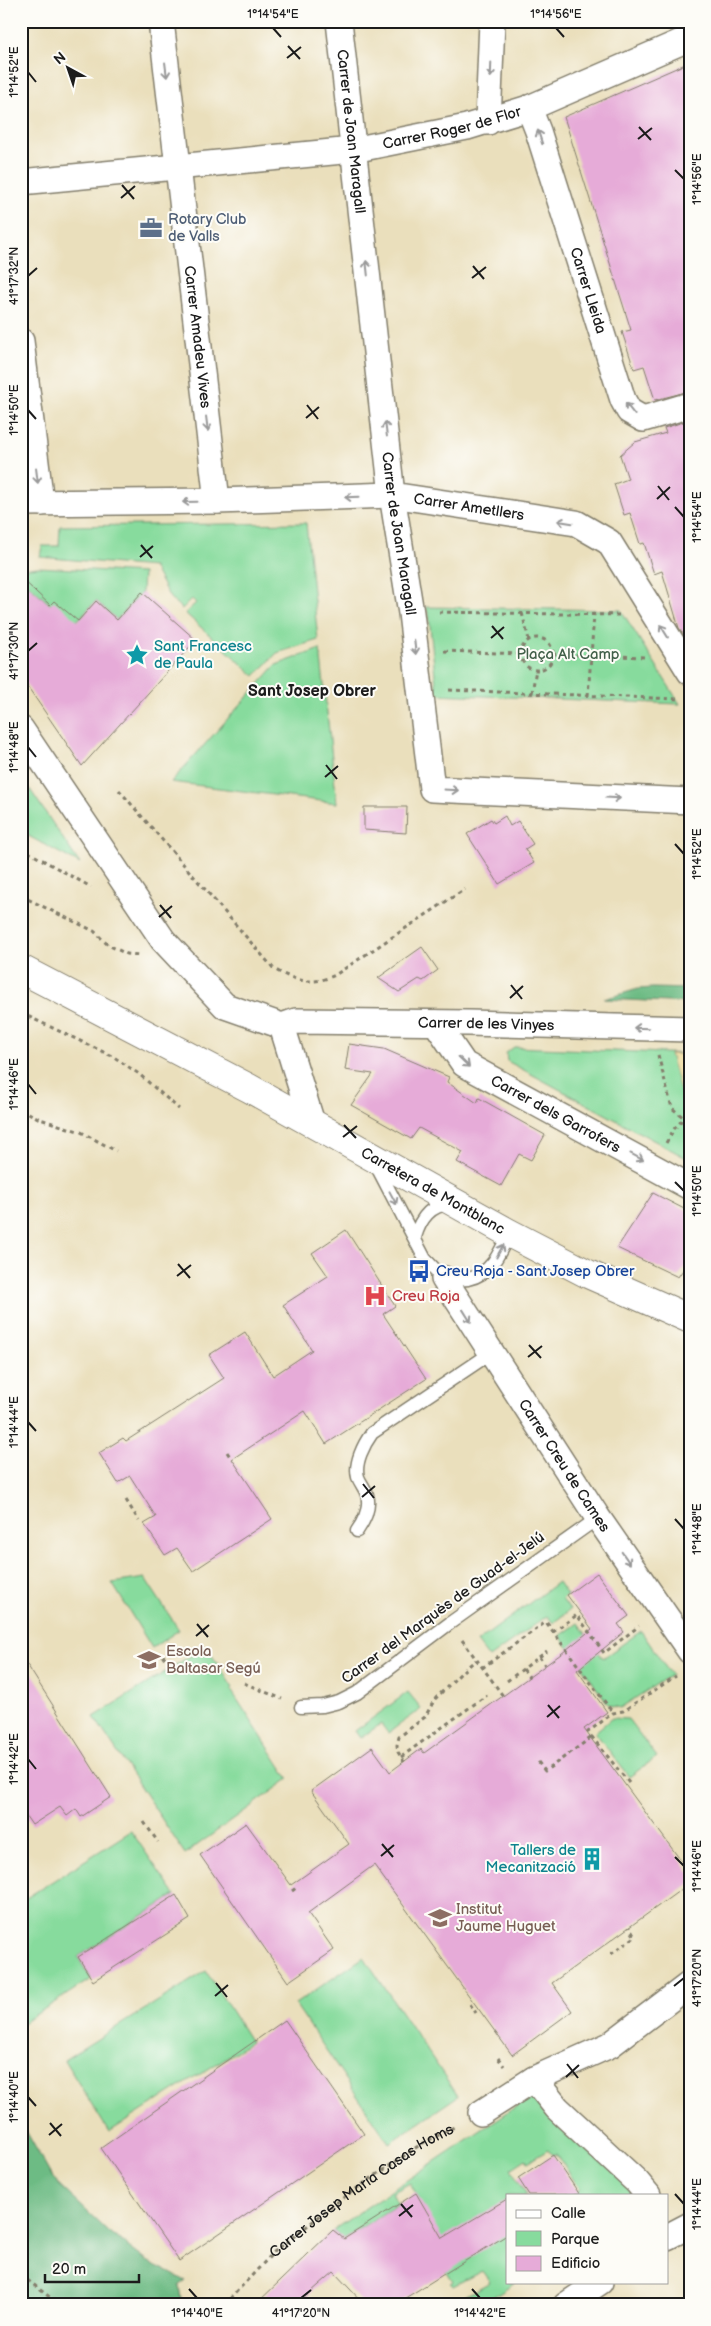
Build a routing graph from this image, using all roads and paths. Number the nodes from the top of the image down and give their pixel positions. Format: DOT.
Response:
graph roads {
  1 [pos="160,21"];
  2 [pos="339,21"];
  3 [pos="492,21"];
  4 [pos="690,38"];
  5 [pos="529,108"];
  6 [pos="488,122"];
  7 [pos="353,150"];
  8 [pos="178,166"];
  9 [pos="21,182"];
  10 [pos="21,341"];
  11 [pos="690,404"];
  12 [pos="392,495"];
  13 [pos="216,501"];
  14 [pos="31,503"];
  15 [pos="431,612"];
  16 [pos="522,613"];
  17 [pos="594,615"];
  18 [pos="619,615"];
  19 [pos="529,640"];
  20 [pos="441,651"];
  21 [pos="521,654"];
  22 [pos="552,654"];
  23 [pos="591,656"];
  24 [pos="654,657"];
  25 [pos="536,670"];
  26 [pos="690,672"];
  27 [pos="441,689"];
  28 [pos="532,693"];
  29 [pos="588,696"];
  30 [pos="681,699"];
  31 [pos="21,728"];
  32 [pos="119,790"];
  33 [pos="690,801"];
  34 [pos="21,848"];
  35 [pos="465,889"];
  36 [pos="98,890"];
  37 [pos="21,896"];
  38 [pos="145,956"];
  39 [pos="21,969"];
  40 [pos="21,1013"];
  41 [pos="436,1023"];
  42 [pos="282,1026"];
  43 [pos="690,1029"];
  44 [pos="656,1050"];
  45 [pos="21,1108"];
  46 [pos="179,1109"];
  47 [pos="684,1118"];
  48 [pos="312,1123"];
  49 [pos="690,1123"];
  50 [pos="667,1141"];
  51 [pos="116,1150"];
  52 [pos="372,1158"];
  53 [pos="690,1188"];
  54 [pos="459,1204"];
  55 [pos="509,1233"];
  56 [pos="414,1237"];
  57 [pos="444,1279"];
  58 [pos="690,1319"];
  59 [pos="491,1353"];
  60 [pos="227,1452"];
  61 [pos="231,1458"];
  62 [pos="126,1500"];
  63 [pos="598,1518"];
  64 [pos="139,1521"];
  65 [pos="357,1531"];
  66 [pos="642,1624"];
  67 [pos="553,1632"];
  68 [pos="463,1642"];
  69 [pos="180,1646"];
  70 [pos="547,1651"];
  71 [pos="690,1651"];
  72 [pos="539,1657"];
  73 [pos="162,1658"];
  74 [pos="476,1660"];
  75 [pos="545,1666"];
  76 [pos="482,1668"];
  77 [pos="523,1669"];
  78 [pos="671,1669"];
  79 [pos="529,1677"];
  80 [pos="507,1681"];
  81 [pos="244,1683"];
  82 [pos="487,1695"];
  83 [pos="503,1696"];
  84 [pos="301,1707"];
  85 [pos="613,1713"];
  86 [pos="592,1737"];
  87 [pos="401,1757"];
  88 [pos="404,1762"];
  89 [pos="538,1762"];
  90 [pos="629,1783"];
  91 [pos="144,1822"];
  92 [pos="158,1842"];
  93 [pos="296,1888"];
  94 [pos="292,1891"];
  95 [pos="629,1927"];
  96 [pos="611,1954"];
  97 [pos="690,1984"];
  98 [pos="470,2004"];
  99 [pos="476,2013"];
  100 [pos="534,2079"];
  101 [pos="481,2113"];
  102 [pos="647,2194"];
  103 [pos="21,2275"];
  104 [pos="597,2284"];
  105 [pos="60,2305"];
  106 [pos="224,2305"];
  107 [pos="566,2305"];
  1 -- 8 [label="street, Carrer Amadeu Vives, one-way"];
  2 -- 7 [label="street, Carrer de Joan Maragall"];
  3 -- 6 [label="street, one-way"];
  4 -- 5 [label="street, Carrer Roger de Flor"];
  5 -- 6 [label="street, Carrer Roger de Flor"];
  11 -- 5 [label="street, Carrer Lleida, one-way"];
  6 -- 7 [label="street, Carrer Roger de Flor"];
  7 -- 8 [label="street, Carrer Roger de Flor"];
  12 -- 7 [label="street, Carrer de Joan Maragall, one-way"];
  8 -- 9 [label="street, Carrer Roger de Flor"];
  8 -- 13 [label="street, Carrer Amadeu Vives, one-way"];
  10 -- 14 [label="street, one-way"];
  12 -- 13 [label="street, Carrer Ametllers, one-way"];
  26 -- 12 [label="street, Carrer Ametllers, one-way"];
  12 -- 33 [label="street, Carrer de Joan Maragall, one-way"];
  13 -- 14 [label="street, Carrer Ametllers, one-way"];
  15 -- 16 [label="path"];
  16 -- 17 [label="path"];
  16 -- 19 [label="path"];
  17 -- 18 [label="path"];
  17 -- 23 [label="path"];
  19 -- 21 [label="path"];
  19 -- 22 [label="path"];
  20 -- 21 [label="path"];
  21 -- 25 [label="path"];
  22 -- 23 [label="path"];
  22 -- 25 [label="path"];
  23 -- 24 [label="path"];
  23 -- 29 [label="path"];
  25 -- 28 [label="path"];
  27 -- 28 [label="path"];
  28 -- 29 [label="path"];
  29 -- 30 [label="path"];
  31 -- 42 [label="street"];
  32 -- 35 [label="path"];
  34 -- 36 [label="path"];
  37 -- 38 [label="path"];
  39 -- 48 [label="main road, Carretera de Montblanc"];
  40 -- 46 [label="path"];
  41 -- 42 [label="street, Carrer de les Vinyes"];
  43 -- 41 [label="street, Carrer de les Vinyes, one-way"];
  41 -- 53 [label="street, Carrer dels Garrofers, one-way"];
  42 -- 48 [label="street"];
  44 -- 47 [label="path"];
  45 -- 51 [label="path"];
  47 -- 49 [label="path"];
  47 -- 50 [label="path"];
  48 -- 52 [label="main road, Carretera de Montblanc"];
  52 -- 54 [label="main road, Carretera de Montblanc"];
  52 -- 56 [label="lane, Carrer Creu de Cames, one-way"];
  54 -- 55 [label="main road, Carretera de Montblanc"];
  54 -- 56 [label="lane"];
  57 -- 55 [label="lane, one-way"];
  55 -- 58 [label="main road, Carretera de Montblanc"];
  56 -- 57 [label="lane, Carrer Creu de Cames"];
  57 -- 59 [label="street, Carrer Creu de Cames, one-way"];
  59 -- 63 [label="street, Carrer Creu de Cames"];
  59 -- 65 [label="lane"];
  60 -- 61 [label="path"];
  62 -- 64 [label="path"];
  63 -- 71 [label="street, Carrer Creu de Cames, one-way"];
  63 -- 84 [label="lane, Carrer del Marquès de Guad-el-Jelú"];
  66 -- 67 [label="path"];
  67 -- 76 [label="path"];
  67 -- 85 [label="path"];
  68 -- 74 [label="path"];
  69 -- 73 [label="path"];
  70 -- 72 [label="path"];
  72 -- 75 [label="path"];
  72 -- 77 [label="path"];
  74 -- 76 [label="path"];
  74 -- 87 [label="path"];
  76 -- 83 [label="path, bridge"];
  77 -- 79 [label="path"];
  77 -- 80 [label="path"];
  78 -- 85 [label="path"];
  81 -- 84 [label="path"];
  82 -- 87 [label="path"];
  85 -- 86 [label="path"];
  86 -- 89 [label="path"];
  86 -- 90 [label="path"];
  87 -- 88 [label="path"];
  91 -- 92 [label="path"];
  93 -- 94 [label="path"];
  95 -- 96 [label="path"];
  97 -- 100 [label="street"];
  98 -- 99 [label="path"];
  100 -- 101 [label="street"];
  100 -- 102 [label="street"];
  101 -- 106 [label="path, Carrer Josep Maria Casas Homs"];
  103 -- 105 [label="path"];
  104 -- 107 [label="street"];
}
